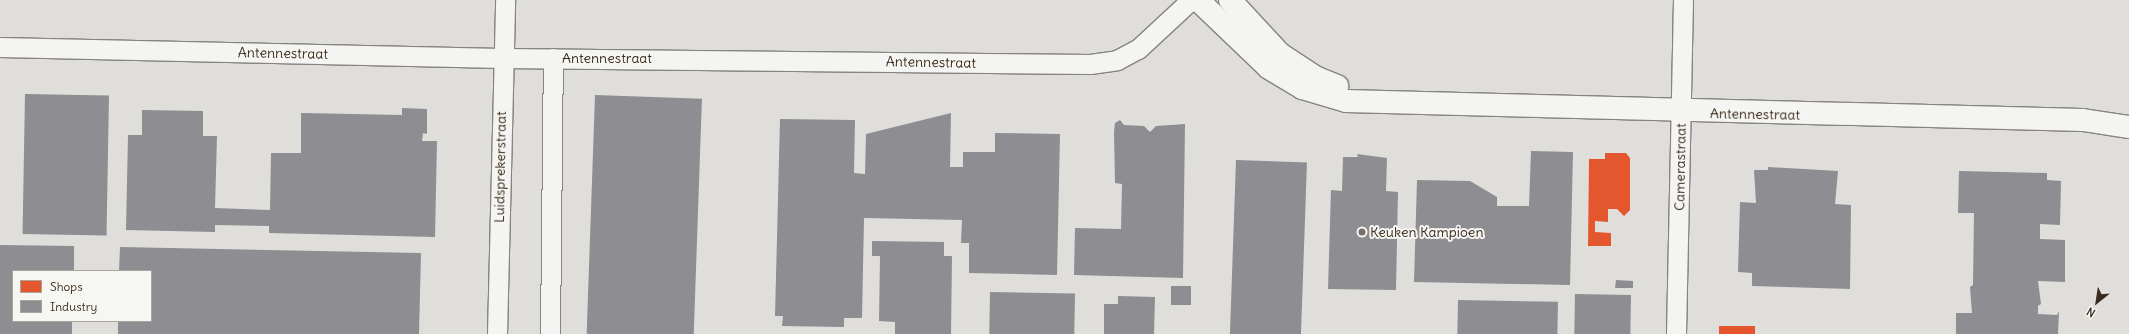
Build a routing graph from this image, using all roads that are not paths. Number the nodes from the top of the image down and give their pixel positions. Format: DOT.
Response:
graph roads {
  1 [pos="505,0"];
  2 [pos="1192,0"];
  3 [pos="1198,0"];
  4 [pos="1230,0"];
  5 [pos="1683,0"];
  6 [pos="0,47"];
  7 [pos="504,58"];
  8 [pos="553,58"];
  9 [pos="1381,104"];
  10 [pos="1682,112"];
  11 [pos="2129,127"];
  12 [pos="497,334"];
  13 [pos="550,334"];
  14 [pos="1676,334"];
  1 -- 7 [label="street, Luidsprekerstraat"];
  2 -- 8 [label="street, Antennestraat"];
  3 -- 9 [label="street, Antennestraat"];
  4 -- 9 [label="street, Antennestraat"];
  5 -- 10 [label="street, Camerastraat"];
  6 -- 7 [label="street, Antennestraat"];
  7 -- 8 [label="street, Antennestraat"];
  7 -- 12 [label="street, Luidsprekerstraat"];
  8 -- 13 [label="street"];
  9 -- 10 [label="street, Antennestraat"];
  10 -- 11 [label="street, Antennestraat"];
  10 -- 14 [label="street, Camerastraat"];
}
